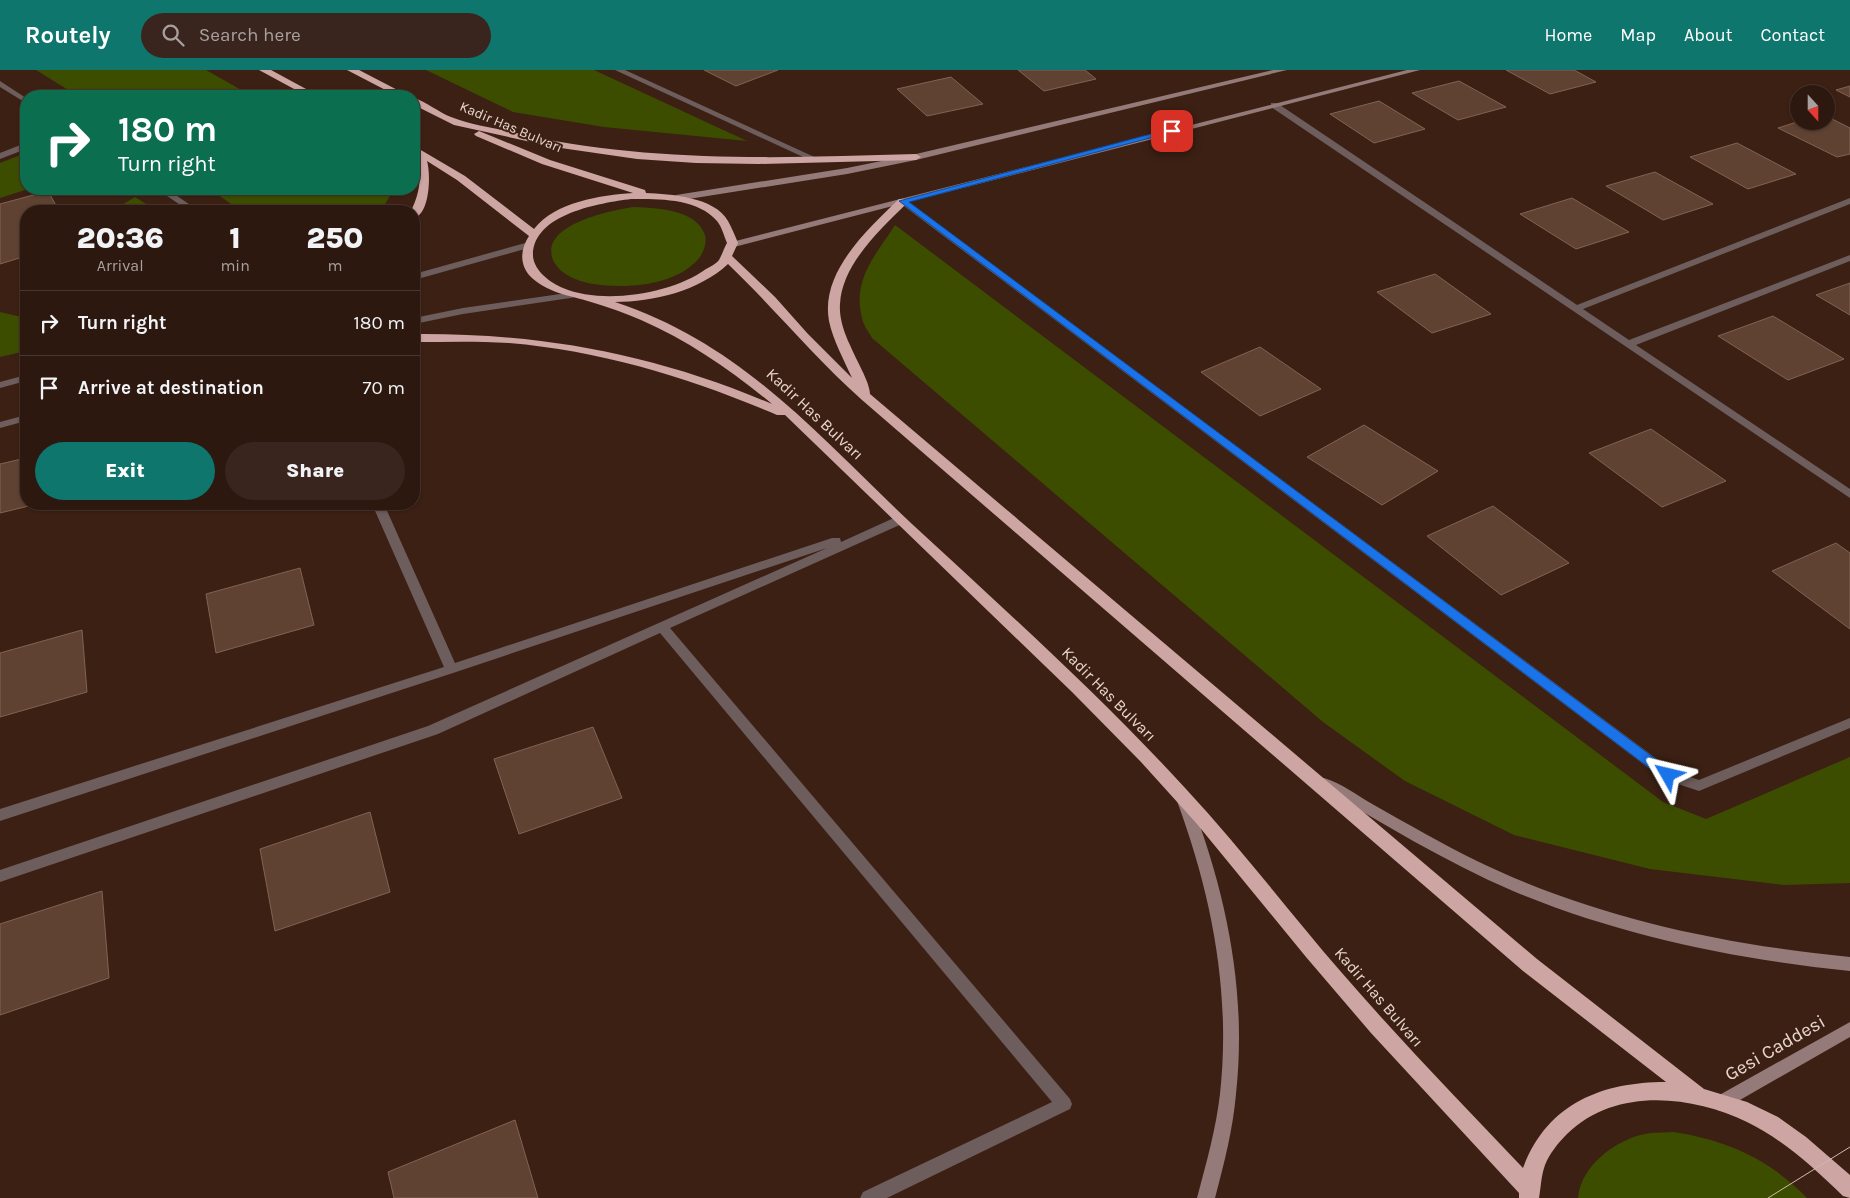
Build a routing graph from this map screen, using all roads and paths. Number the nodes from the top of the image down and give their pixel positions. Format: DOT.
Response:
graph roads {
  1 [pos="264,70"];
  2 [pos="352,70"];
  3 [pos="619,70"];
  4 [pos="1283,70"];
  5 [pos="1416,70"];
  6 [pos="0,84"];
  7 [pos="302,90"];
  8 [pos="392,90"];
  9 [pos="20,97"];
  10 [pos="420,104"];
  11 [pos="1274,105"];
  12 [pos="446,118"];
  13 [pos="20,148"];
  14 [pos="420,152"];
  15 [pos="0,156"];
  16 [pos="420,156"];
  17 [pos="916,157"];
  18 [pos="817,160"];
  19 [pos="170,195"];
  20 [pos="654,196"];
  21 [pos="676,198"];
  22 [pos="903,201"];
  23 [pos="1850,201"];
  24 [pos="186,205"];
  25 [pos="418,205"];
  26 [pos="532,240"];
  27 [pos="729,251"];
  28 [pos="1850,258"];
  29 [pos="420,275"];
  30 [pos="574,296"];
  31 [pos="597,300"];
  32 [pos="1576,308"];
  33 [pos="420,320"];
  34 [pos="420,338"];
  35 [pos="1628,344"];
  36 [pos="20,380"];
  37 [pos="0,385"];
  38 [pos="866,397"];
  39 [pos="794,418"];
  40 [pos="20,420"];
  41 [pos="0,425"];
  42 [pos="1850,494"];
  43 [pos="381,510"];
  44 [pos="900,520"];
  45 [pos="662,627"];
  46 [pos="452,669"];
  47 [pos="1850,723"];
  48 [pos="1304,772"];
  49 [pos="1181,794"];
  50 [pos="0,815"];
  51 [pos="0,876"];
  52 [pos="1850,964"];
  53 [pos="1850,1029"];
  54 [pos="1698,1096"];
  55 [pos="1720,1103"];
  56 [pos="1850,1189"];
  57 [pos="1529,1194"];
  58 [pos="869,1198"];
  59 [pos="1206,1198"];
  1 -- 7 [label="highway"];
  2 -- 8 [label="highway"];
  3 -- 18 [label="street"];
  4 -- 17 [label="street"];
  5 -- 11 [label="street"];
  6 -- 9 [label="street"];
  10 -- 12 [label="highway, Kadir Has Bulvarı"];
  11 -- 22 [label="street"];
  11 -- 32 [label="street"];
  12 -- 18 [label="highway"];
  12 -- 20 [label="highway, Kadir Has Bulvarı"];
  13 -- 15 [label="street"];
  14 -- 26 [label="highway"];
  16 -- 25 [label="highway"];
  17 -- 18 [label="highway"];
  17 -- 21 [label="street"];
  19 -- 24 [label="street"];
  20 -- 21 [label="highway"];
  20 -- 26 [label="highway"];
  21 -- 27 [label="highway"];
  22 -- 27 [label="street"];
  22 -- 38 [label="highway"];
  22 -- 47 [label="street"];
  23 -- 32 [label="street"];
  26 -- 29 [label="street"];
  26 -- 30 [label="highway"];
  27 -- 31 [label="highway"];
  27 -- 38 [label="highway"];
  28 -- 35 [label="street"];
  30 -- 31 [label="highway"];
  30 -- 33 [label="street"];
  31 -- 39 [label="highway, Kadir Has Bulvarı"];
  32 -- 35 [label="street"];
  34 -- 39 [label="highway"];
  35 -- 42 [label="street"];
  36 -- 37 [label="street"];
  38 -- 48 [label="highway"];
  39 -- 44 [label="highway, Kadir Has Bulvarı"];
  40 -- 41 [label="street"];
  43 -- 46 [label="street"];
  44 -- 45 [label="street"];
  44 -- 46 [label="street"];
  44 -- 49 [label="highway, Kadir Has Bulvarı"];
  45 -- 51 [label="street"];
  45 -- 58 [label="street"];
  46 -- 50 [label="street"];
  48 -- 52 [label="street"];
  48 -- 54 [label="highway"];
  49 -- 57 [label="highway, Kadir Has Bulvarı"];
  49 -- 59 [label="street"];
  53 -- 55 [label="street, Gesi Caddesi"];
  54 -- 55 [label="highway"];
  54 -- 57 [label="highway"];
  55 -- 56 [label="highway"];
}
